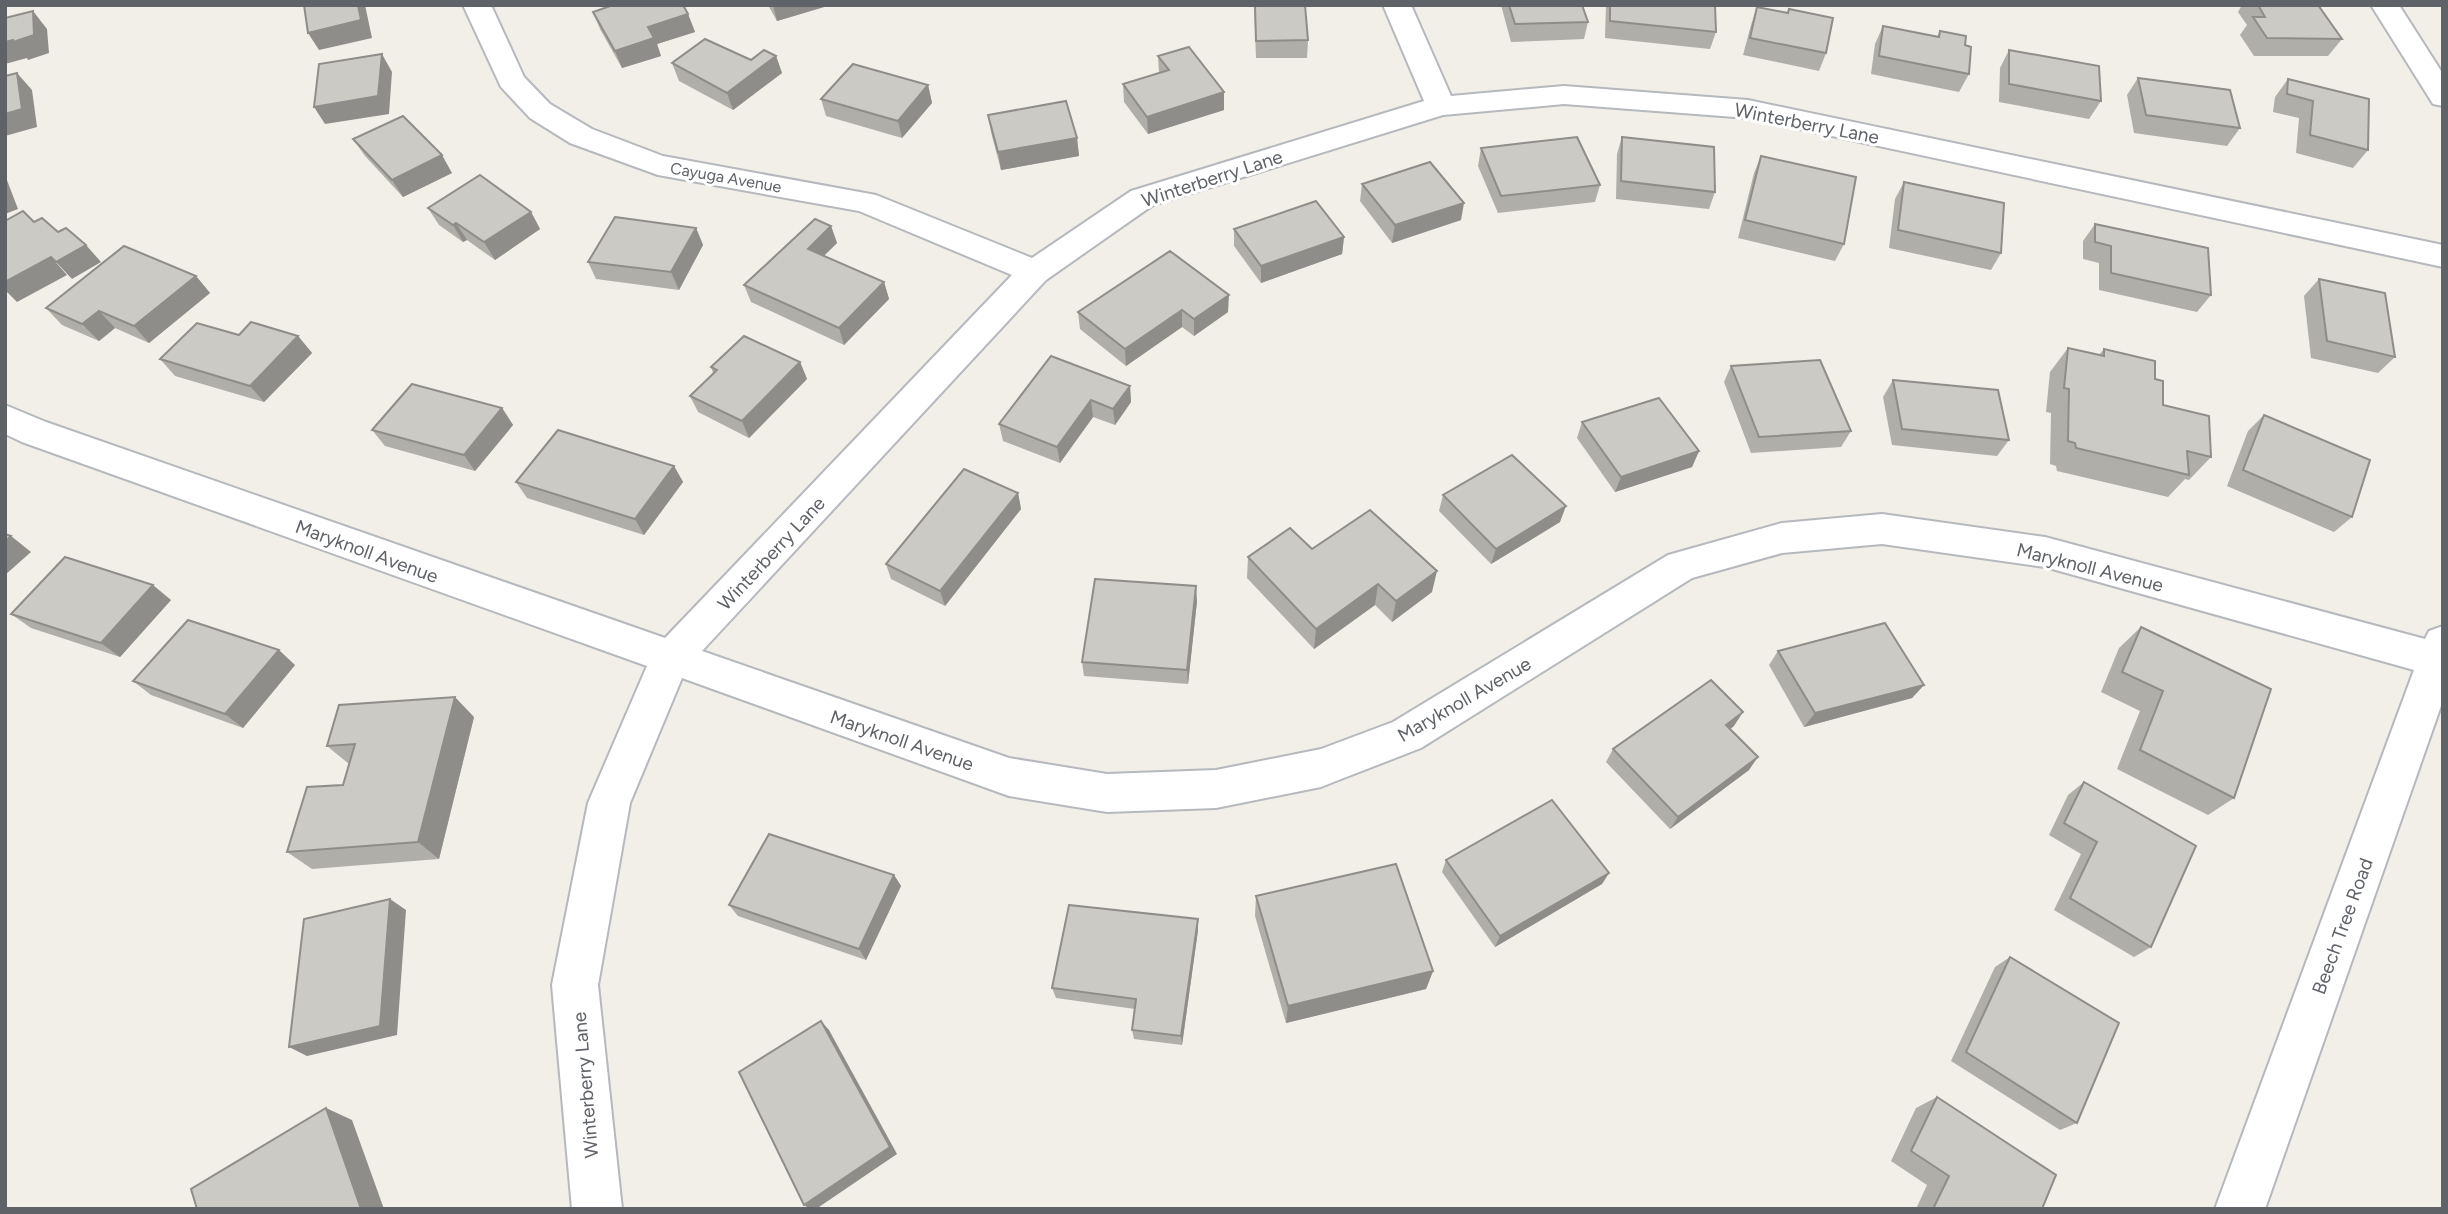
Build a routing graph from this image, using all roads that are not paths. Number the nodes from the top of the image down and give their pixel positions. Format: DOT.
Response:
graph roads {
  1 [pos="1397,5"];
  2 [pos="2385,5"];
  3 [pos="479,6"];
  4 [pos="2443,97"];
  5 [pos="1441,106"];
  6 [pos="2443,256"];
  7 [pos="1035,272"];
  8 [pos="5,418"];
  9 [pos="2441,654"];
  10 [pos="670,659"];
  11 [pos="597,1209"];
  12 [pos="2240,1209"];
  1 -- 5 [label="street"];
  2 -- 4 [label="street"];
  3 -- 7 [label="street, Cayuga Avenue"];
  5 -- 6 [label="street, Winterberry Lane"];
  5 -- 7 [label="street, Winterberry Lane"];
  7 -- 10 [label="street, Winterberry Lane"];
  8 -- 10 [label="street, Maryknoll Avenue"];
  9 -- 10 [label="street, Maryknoll Avenue"];
  9 -- 12 [label="street, Beech Tree Road"];
  10 -- 11 [label="street, Winterberry Lane"];
}
